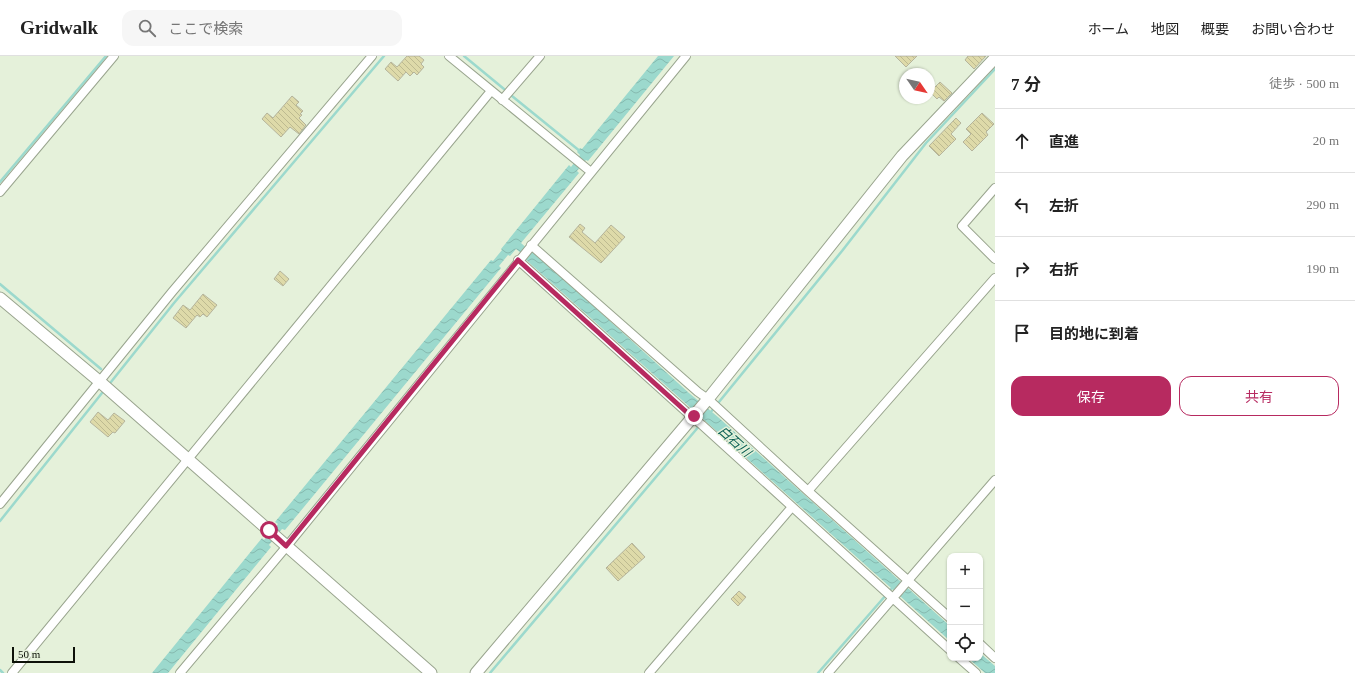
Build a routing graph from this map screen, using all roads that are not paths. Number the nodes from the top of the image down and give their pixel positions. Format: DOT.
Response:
graph roads {
  1 [pos="114,56"];
  2 [pos="372,56"];
  3 [pos="449,56"];
  4 [pos="540,56"];
  5 [pos="686,56"];
  6 [pos="995,58"];
  7 [pos="491,91"];
  8 [pos="502,100"];
  9 [pos="591,172"];
  10 [pos="995,188"];
  11 [pos="0,192"];
  12 [pos="530,246"];
  13 [pos="520,258"];
  14 [pos="995,259"];
  15 [pos="995,278"];
  16 [pos="0,298"];
  17 [pos="99,381"];
  18 [pos="711,404"];
  19 [pos="697,420"];
  20 [pos="188,459"];
  21 [pos="995,480"];
  22 [pos="808,492"];
  23 [pos="0,504"];
  24 [pos="792,507"];
  25 [pos="283,542"];
  26 [pos="908,581"];
  27 [pos="890,596"];
  28 [pos="947,615"];
  29 [pos="947,647"];
  30 [pos="983,647"];
  31 [pos="995,658"];
  32 [pos="962,661"];
  33 [pos="12,673"];
  34 [pos="180,673"];
  35 [pos="431,673"];
  36 [pos="476,673"];
  37 [pos="649,673"];
  38 [pos="828,673"];
  39 [pos="976,673"];
  1 -- 11 [label="street"];
  2 -- 17 [label="street"];
  3 -- 7 [label="street"];
  4 -- 8 [label="street"];
  5 -- 9 [label="street"];
  6 -- 18 [label="street"];
  7 -- 8 [label="street"];
  7 -- 20 [label="street"];
  8 -- 9 [label="street"];
  9 -- 12 [label="street"];
  10 -- 14 [label="street"];
  12 -- 13 [label="street"];
  12 -- 18 [label="street"];
  13 -- 19 [label="street"];
  13 -- 25 [label="street"];
  15 -- 22 [label="street"];
  16 -- 17 [label="street"];
  17 -- 20 [label="street"];
  17 -- 23 [label="street"];
  18 -- 19 [label="street"];
  18 -- 22 [label="street"];
  19 -- 24 [label="street"];
  19 -- 36 [label="street"];
  20 -- 25 [label="street"];
  20 -- 33 [label="street"];
  21 -- 26 [label="street"];
  22 -- 26 [label="street"];
  24 -- 27 [label="street"];
  24 -- 37 [label="street"];
  25 -- 34 [label="street"];
  25 -- 35 [label="street"];
  26 -- 27 [label="street"];
  26 -- 28 [label="street"];
  27 -- 29 [label="street"];
  27 -- 38 [label="street"];
  30 -- 31 [label="street"];
  32 -- 39 [label="street"];
}
